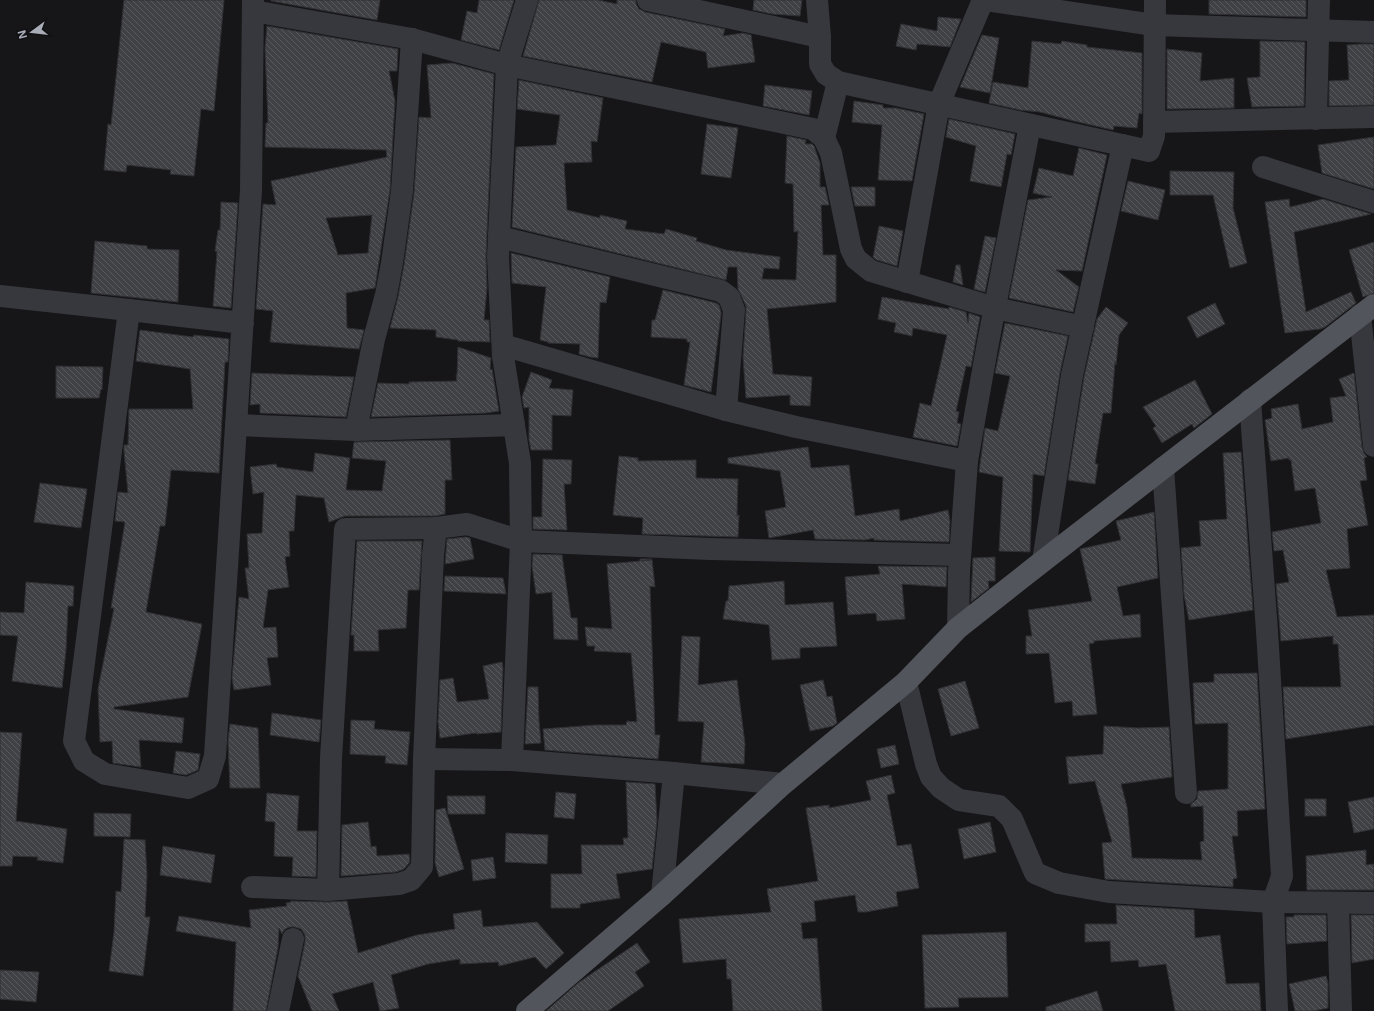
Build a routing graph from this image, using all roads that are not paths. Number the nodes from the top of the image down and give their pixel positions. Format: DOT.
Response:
graph roads {
  1 [pos="527,0"];
  2 [pos="817,0"];
  3 [pos="985,0"];
  4 [pos="1155,0"];
  5 [pos="1319,0"];
  6 [pos="652,1"];
  7 [pos="253,6"];
  8 [pos="1154,25"];
  9 [pos="1318,30"];
  10 [pos="1374,32"];
  11 [pos="820,37"];
  12 [pos="412,39"];
  13 [pos="507,65"];
  14 [pos="838,82"];
  15 [pos="939,104"];
  16 [pos="1374,117"];
  17 [pos="1316,118"];
  18 [pos="1154,122"];
  19 [pos="1030,124"];
  20 [pos="824,138"];
  21 [pos="1122,145"];
  22 [pos="1263,167"];
  23 [pos="1374,202"];
  24 [pos="500,237"];
  25 [pos="907,282"];
  26 [pos="0,296"];
  27 [pos="995,308"];
  28 [pos="129,310"];
  29 [pos="1367,310"];
  30 [pos="243,323"];
  31 [pos="1083,327"];
  32 [pos="503,345"];
  33 [pos="1250,400"];
  34 [pos="726,410"];
  35 [pos="236,425"];
  36 [pos="514,425"];
  37 [pos="356,430"];
  38 [pos="1374,446"];
  39 [pos="967,461"];
  40 [pos="1163,468"];
  41 [pos="436,528"];
  42 [pos="521,541"];
  43 [pos="960,555"];
  44 [pos="1043,561"];
  45 [pos="958,628"];
  46 [pos="906,682"];
  47 [pos="424,759"];
  48 [pos="512,760"];
  49 [pos="674,773"];
  50 [pos="783,784"];
  51 [pos="1186,793"];
  52 [pos="252,887"];
  53 [pos="328,890"];
  54 [pos="662,895"];
  55 [pos="1273,902"];
  56 [pos="1338,903"];
  57 [pos="1374,903"];
  58 [pos="293,940"];
  59 [pos="278,1011"];
  60 [pos="527,1011"];
  61 [pos="1277,1011"];
  62 [pos="1340,1011"];
  1 -- 13 [label="street"];
  2 -- 11 [label="street"];
  3 -- 8 [label="street"];
  3 -- 15 [label="street"];
  4 -- 8 [label="street"];
  5 -- 9 [label="street"];
  6 -- 11 [label="street"];
  7 -- 12 [label="street"];
  7 -- 30 [label="street"];
  8 -- 9 [label="street"];
  8 -- 18 [label="street"];
  9 -- 10 [label="street"];
  9 -- 17 [label="street"];
  11 -- 14 [label="street"];
  12 -- 13 [label="street"];
  12 -- 37 [label="street"];
  13 -- 20 [label="street"];
  13 -- 24 [label="street"];
  14 -- 15 [label="street"];
  14 -- 20 [label="street"];
  15 -- 19 [label="street"];
  15 -- 25 [label="street"];
  16 -- 17 [label="street"];
  17 -- 18 [label="street"];
  18 -- 21 [label="street"];
  19 -- 21 [label="street"];
  19 -- 27 [label="street"];
  20 -- 25 [label="street"];
  21 -- 31 [label="street"];
  22 -- 23 [label="street"];
  24 -- 32 [label="street"];
  24 -- 34 [label="street"];
  25 -- 27 [label="street"];
  26 -- 28 [label="street"];
  27 -- 31 [label="street"];
  27 -- 39 [label="street"];
  28 -- 30 [label="street"];
  28 -- 35 [label="street"];
  29 -- 33 [label="main road"];
  29 -- 38 [label="street"];
  30 -- 35 [label="street"];
  31 -- 44 [label="street"];
  32 -- 34 [label="street"];
  32 -- 36 [label="street"];
  33 -- 40 [label="main road"];
  33 -- 55 [label="street"];
  34 -- 39 [label="street"];
  35 -- 37 [label="street"];
  36 -- 37 [label="street"];
  36 -- 42 [label="street"];
  39 -- 43 [label="street"];
  40 -- 44 [label="main road"];
  40 -- 51 [label="street"];
  41 -- 42 [label="street"];
  41 -- 47 [label="street"];
  41 -- 53 [label="street"];
  42 -- 43 [label="street"];
  42 -- 48 [label="street"];
  43 -- 45 [label="street"];
  44 -- 45 [label="main road"];
  45 -- 46 [label="main road"];
  46 -- 50 [label="main road"];
  46 -- 55 [label="street"];
  47 -- 48 [label="street"];
  47 -- 53 [label="street"];
  48 -- 49 [label="street"];
  49 -- 50 [label="street"];
  49 -- 54 [label="street"];
  50 -- 54 [label="main road"];
  52 -- 53 [label="street"];
  54 -- 60 [label="main road"];
  55 -- 56 [label="street"];
  55 -- 61 [label="street"];
  56 -- 57 [label="street"];
  56 -- 62 [label="street"];
  58 -- 59 [label="street"];
}
